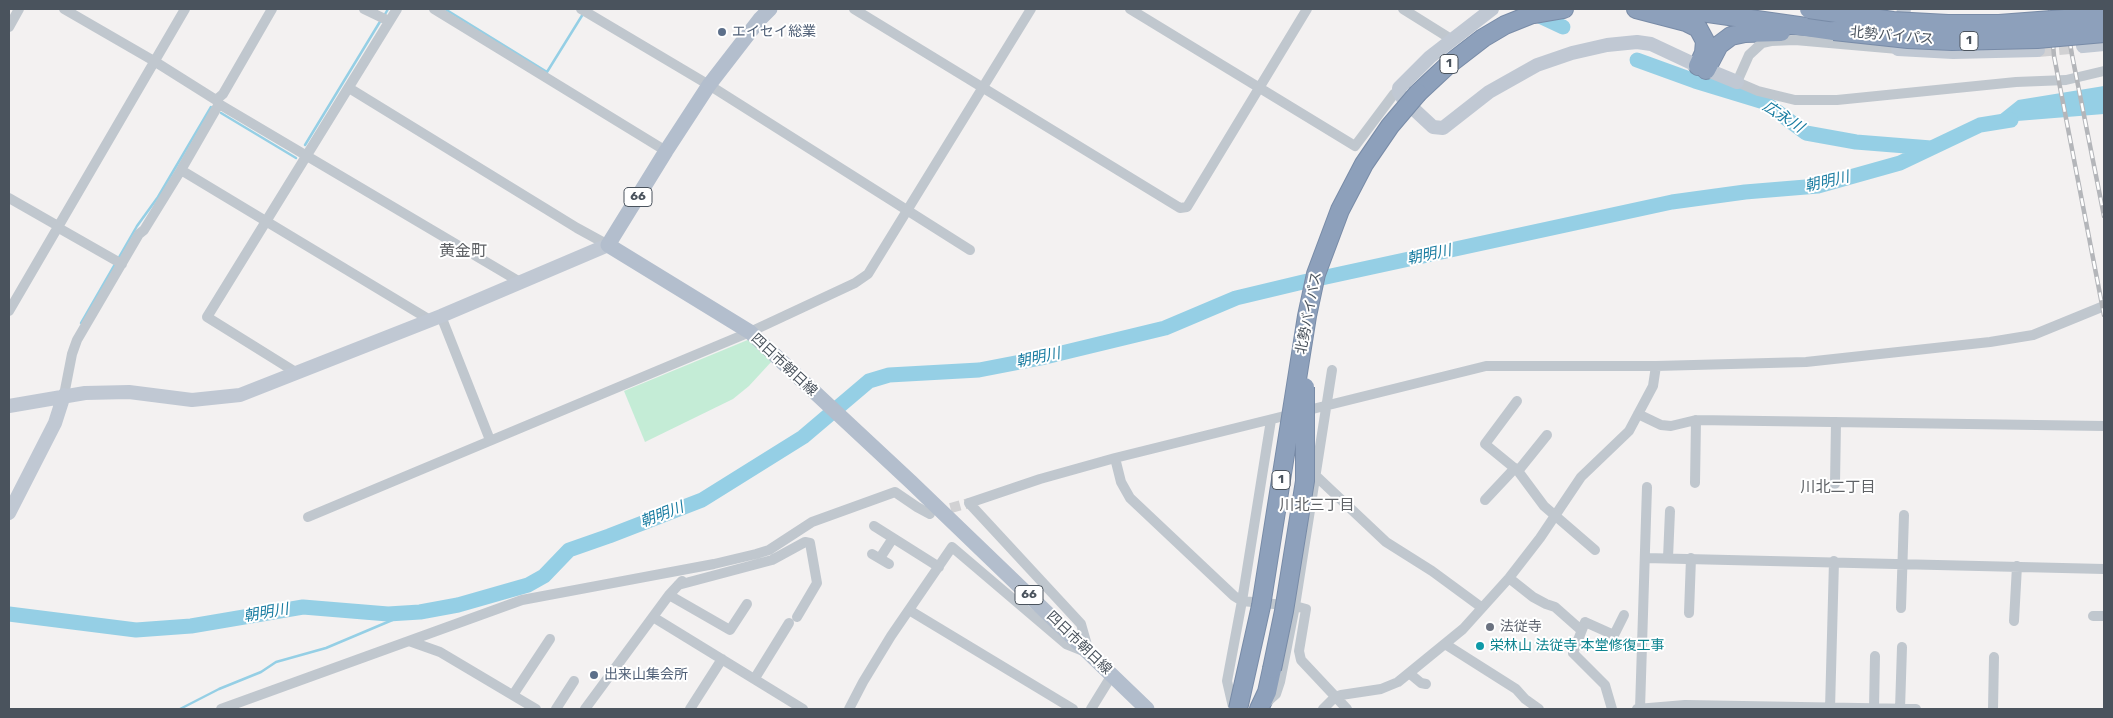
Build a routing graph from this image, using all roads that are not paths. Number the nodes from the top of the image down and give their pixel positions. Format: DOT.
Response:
graph roads {
  1 [pos="19,9"];
  2 [pos="64,9"];
  3 [pos="185,9"];
  4 [pos="272,9"];
  5 [pos="364,9"];
  6 [pos="397,9"];
  7 [pos="434,9"];
  8 [pos="770,9"];
  9 [pos="854,9"];
  10 [pos="1031,9"];
  11 [pos="1130,9"];
  12 [pos="1307,9"];
  13 [pos="1403,9"];
  14 [pos="1555,9"];
  15 [pos="1636,9"];
  16 [pos="1680,9"];
  17 [pos="1729,9"];
  18 [pos="1809,9"];
  19 [pos="1904,9"];
  20 [pos="585,10"];
  21 [pos="1484,11"];
  22 [pos="1519,13"];
  23 [pos="2104,16"];
  24 [pos="385,19"];
  25 [pos="9,27"];
  26 [pos="1805,27"];
  27 [pos="1834,31"];
  28 [pos="2104,33"];
  29 [pos="1451,39"];
  30 [pos="2104,44"];
  31 [pos="2083,46"];
  32 [pos="1898,49"];
  33 [pos="2038,50"];
  34 [pos="154,61"];
  35 [pos="1702,68"];
  36 [pos="2104,71"];
  37 [pos="1737,82"];
  38 [pos="709,85"];
  39 [pos="982,87"];
  40 [pos="349,88"];
  41 [pos="1259,88"];
  42 [pos="1399,92"];
  43 [pos="218,102"];
  44 [pos="666,151"];
  45 [pos="306,155"];
  46 [pos="181,170"];
  47 [pos="9,198"];
  48 [pos="907,210"];
  49 [pos="266,220"];
  50 [pos="57,226"];
  51 [pos="608,245"];
  52 [pos="970,250"];
  53 [pos="1323,251"];
  54 [pos="118,262"];
  55 [pos="520,282"];
  56 [pos="1310,297"];
  57 [pos="2104,306"];
  58 [pos="9,311"];
  59 [pos="436,318"];
  60 [pos="753,335"];
  61 [pos="1656,366"];
  62 [pos="1332,370"];
  63 [pos="298,373"];
  64 [pos="64,395"];
  65 [pos="1517,402"];
  66 [pos="9,406"];
  67 [pos="1327,406"];
  68 [pos="1638,414"];
  69 [pos="1271,420"];
  70 [pos="1696,420"];
  71 [pos="1836,422"];
  72 [pos="2104,426"];
  73 [pos="1547,435"];
  74 [pos="490,440"];
  75 [pos="1115,458"];
  76 [pos="1516,470"];
  77 [pos="1316,476"];
  78 [pos="1695,483"];
  79 [pos="1835,484"];
  80 [pos="1647,488"];
  81 [pos="1485,500"];
  82 [pos="1670,511"];
  83 [pos="9,512"];
  84 [pos="930,514"];
  85 [pos="1555,515"];
  86 [pos="1904,515"];
  87 [pos="308,517"];
  88 [pos="874,526"];
  89 [pos="893,538"];
  90 [pos="1596,550"];
  91 [pos="1644,558"];
  92 [pos="1668,558"];
  93 [pos="1691,558"];
  94 [pos="1834,561"];
  95 [pos="1903,563"];
  96 [pos="714,564"];
  97 [pos="889,564"];
  98 [pos="2017,566"];
  99 [pos="939,567"];
  100 [pos="2104,569"];
  101 [pos="1509,578"];
  102 [pos="678,584"];
  103 [pos="669,595"];
  104 [pos="1242,601"];
  105 [pos="747,604"];
  106 [pos="1295,606"];
  107 [pos="1481,608"];
  108 [pos="1902,608"];
  109 [pos="909,610"];
  110 [pos="1689,613"];
  111 [pos="1624,615"];
  112 [pos="2093,616"];
  113 [pos="2104,616"];
  114 [pos="653,617"];
  115 [pos="2014,622"];
  116 [pos="1581,630"];
  117 [pos="550,639"];
  118 [pos="409,642"];
  119 [pos="1445,644"];
  120 [pos="1902,647"];
  121 [pos="1089,653"];
  122 [pos="1875,656"];
  123 [pos="1994,657"];
  124 [pos="722,659"];
  125 [pos="1409,673"];
  126 [pos="1112,675"];
  127 [pos="755,678"];
  128 [pos="574,681"];
  129 [pos="1426,684"];
  130 [pos="513,695"];
  131 [pos="1335,697"];
  132 [pos="1260,706"];
  133 [pos="1235,708"];
  134 [pos="1830,708"];
  135 [pos="221,709"];
  136 [pos="536,709"];
  137 [pos="556,709"];
  138 [pos="586,709"];
  139 [pos="690,709"];
  140 [pos="803,709"];
  141 [pos="849,709"];
  142 [pos="1074,709"];
  143 [pos="1091,709"];
  144 [pos="1147,709"];
  145 [pos="1322,709"];
  146 [pos="1347,709"];
  147 [pos="1538,709"];
  148 [pos="1612,709"];
  149 [pos="1638,709"];
  150 [pos="1874,709"];
  151 [pos="1900,709"];
  152 [pos="1916,709"];
  153 [pos="1993,709"];
  1 -- 25 [label="street"];
  2 -- 34 [label="street"];
  3 -- 34 [label="street"];
  4 -- 43 [label="street"];
  5 -- 24 [label="street"];
  6 -- 24 [label="street"];
  7 -- 44 [label="street"];
  8 -- 38 [label="main road, 66"];
  9 -- 39 [label="street"];
  10 -- 39 [label="street"];
  11 -- 41 [label="street"];
  12 -- 41 [label="street"];
  13 -- 29 [label="street"];
  14 -- 22 [label="highway, 北勢バイパス"];
  15 -- 35 [label="highway"];
  16 -- 26 [label="highway, 北勢バイパス / 1"];
  17 -- 26 [label="highway"];
  18 -- 23 [label="highway, bridge"];
  19 -- 32 [label="street"];
  20 -- 38 [label="street"];
  21 -- 29 [label="street"];
  22 -- 53 [label="highway, 北勢バイパス / 1, bridge"];
  24 -- 40 [label="street"];
  26 -- 27 [label="highway, 北勢バイパス / 1"];
  27 -- 28 [label="highway, 北勢バイパス / 1, bridge"];
  27 -- 35 [label="highway, 1"];
  29 -- 42 [label="street"];
  30 -- 31 [label="street"];
  32 -- 33 [label="street"];
  32 -- 37 [label="street"];
  34 -- 43 [label="street"];
  34 -- 50 [label="street"];
  35 -- 37 [label="street"];
  35 -- 42 [label="street"];
  36 -- 37 [label="street"];
  38 -- 44 [label="main road, 66"];
  38 -- 48 [label="street"];
  39 -- 41 [label="street"];
  39 -- 48 [label="street"];
  40 -- 45 [label="street"];
  40 -- 51 [label="street"];
  41 -- 42 [label="street"];
  43 -- 45 [label="street"];
  43 -- 46 [label="street"];
  44 -- 51 [label="main road, 66"];
  45 -- 49 [label="street"];
  45 -- 55 [label="street"];
  46 -- 49 [label="street"];
  46 -- 54 [label="street"];
  47 -- 50 [label="street"];
  48 -- 52 [label="street"];
  48 -- 60 [label="street"];
  49 -- 59 [label="street"];
  49 -- 63 [label="street"];
  50 -- 54 [label="street"];
  50 -- 58 [label="street"];
  51 -- 55 [label="street"];
  51 -- 60 [label="main road, 四日市朝日線 / 66"];
  53 -- 56 [label="highway, 北勢バイパス / 1, bridge"];
  53 -- 133 [label="highway, 1, bridge"];
  54 -- 64 [label="street"];
  55 -- 59 [label="street"];
  56 -- 132 [label="highway, 1, bridge"];
  56 -- 133 [label="highway, 北勢バイパス / 1, bridge"];
  57 -- 61 [label="street"];
  59 -- 63 [label="street"];
  59 -- 74 [label="street"];
  60 -- 74 [label="street"];
  60 -- 121 [label="main road, 四日市朝日線 / 66"];
  61 -- 67 [label="street"];
  61 -- 68 [label="street"];
  62 -- 67 [label="street"];
  63 -- 64 [label="street"];
  64 -- 66 [label="street"];
  64 -- 83 [label="street"];
  65 -- 76 [label="street"];
  67 -- 69 [label="street"];
  67 -- 77 [label="street"];
  68 -- 70 [label="street"];
  68 -- 85 [label="street"];
  69 -- 75 [label="street"];
  69 -- 104 [label="street"];
  70 -- 71 [label="street"];
  70 -- 78 [label="street"];
  71 -- 72 [label="street"];
  71 -- 79 [label="street"];
  73 -- 76 [label="street"];
  74 -- 87 [label="street"];
  75 -- 104 [label="street"];
  75 -- 121 [label="street"];
  76 -- 81 [label="street"];
  76 -- 85 [label="street"];
  77 -- 106 [label="street"];
  77 -- 107 [label="street"];
  80 -- 91 [label="street"];
  82 -- 92 [label="street"];
  84 -- 96 [label="street"];
  85 -- 90 [label="street"];
  85 -- 101 [label="street"];
  86 -- 95 [label="street"];
  88 -- 89 [label="street"];
  89 -- 97 [label="street"];
  89 -- 99 [label="street"];
  91 -- 92 [label="street"];
  91 -- 149 [label="street"];
  92 -- 93 [label="street"];
  93 -- 94 [label="street"];
  93 -- 110 [label="street"];
  94 -- 95 [label="street"];
  94 -- 134 [label="street"];
  95 -- 98 [label="street"];
  95 -- 108 [label="street"];
  96 -- 102 [label="street"];
  96 -- 118 [label="street"];
  98 -- 100 [label="street"];
  98 -- 115 [label="street"];
  99 -- 109 [label="street"];
  99 -- 121 [label="street"];
  101 -- 107 [label="street"];
  101 -- 116 [label="street"];
  102 -- 103 [label="street"];
  102 -- 127 [label="street"];
  103 -- 105 [label="street"];
  103 -- 114 [label="street"];
  104 -- 106 [label="street"];
  104 -- 133 [label="street"];
  106 -- 131 [label="street"];
  106 -- 132 [label="street"];
  107 -- 119 [label="street"];
  109 -- 141 [label="street"];
  109 -- 142 [label="street"];
  111 -- 116 [label="street"];
  112 -- 113 [label="street"];
  114 -- 124 [label="street"];
  114 -- 138 [label="street"];
  116 -- 148 [label="street"];
  117 -- 130 [label="street"];
  118 -- 130 [label="street"];
  118 -- 135 [label="street"];
  119 -- 125 [label="street"];
  119 -- 147 [label="street"];
  120 -- 151 [label="street"];
  121 -- 126 [label="main road, 四日市朝日線 / 66"];
  122 -- 150 [label="street"];
  123 -- 153 [label="street"];
  124 -- 127 [label="street"];
  124 -- 139 [label="street"];
  125 -- 129 [label="street"];
  125 -- 131 [label="street"];
  126 -- 143 [label="street"];
  126 -- 144 [label="main road, 四日市朝日線 / 66"];
  127 -- 140 [label="street"];
  128 -- 137 [label="street"];
  130 -- 136 [label="street"];
  131 -- 145 [label="street"];
  131 -- 146 [label="street"];
  134 -- 149 [label="street"];
  134 -- 150 [label="street"];
  150 -- 151 [label="street"];
  151 -- 152 [label="street"];
}
